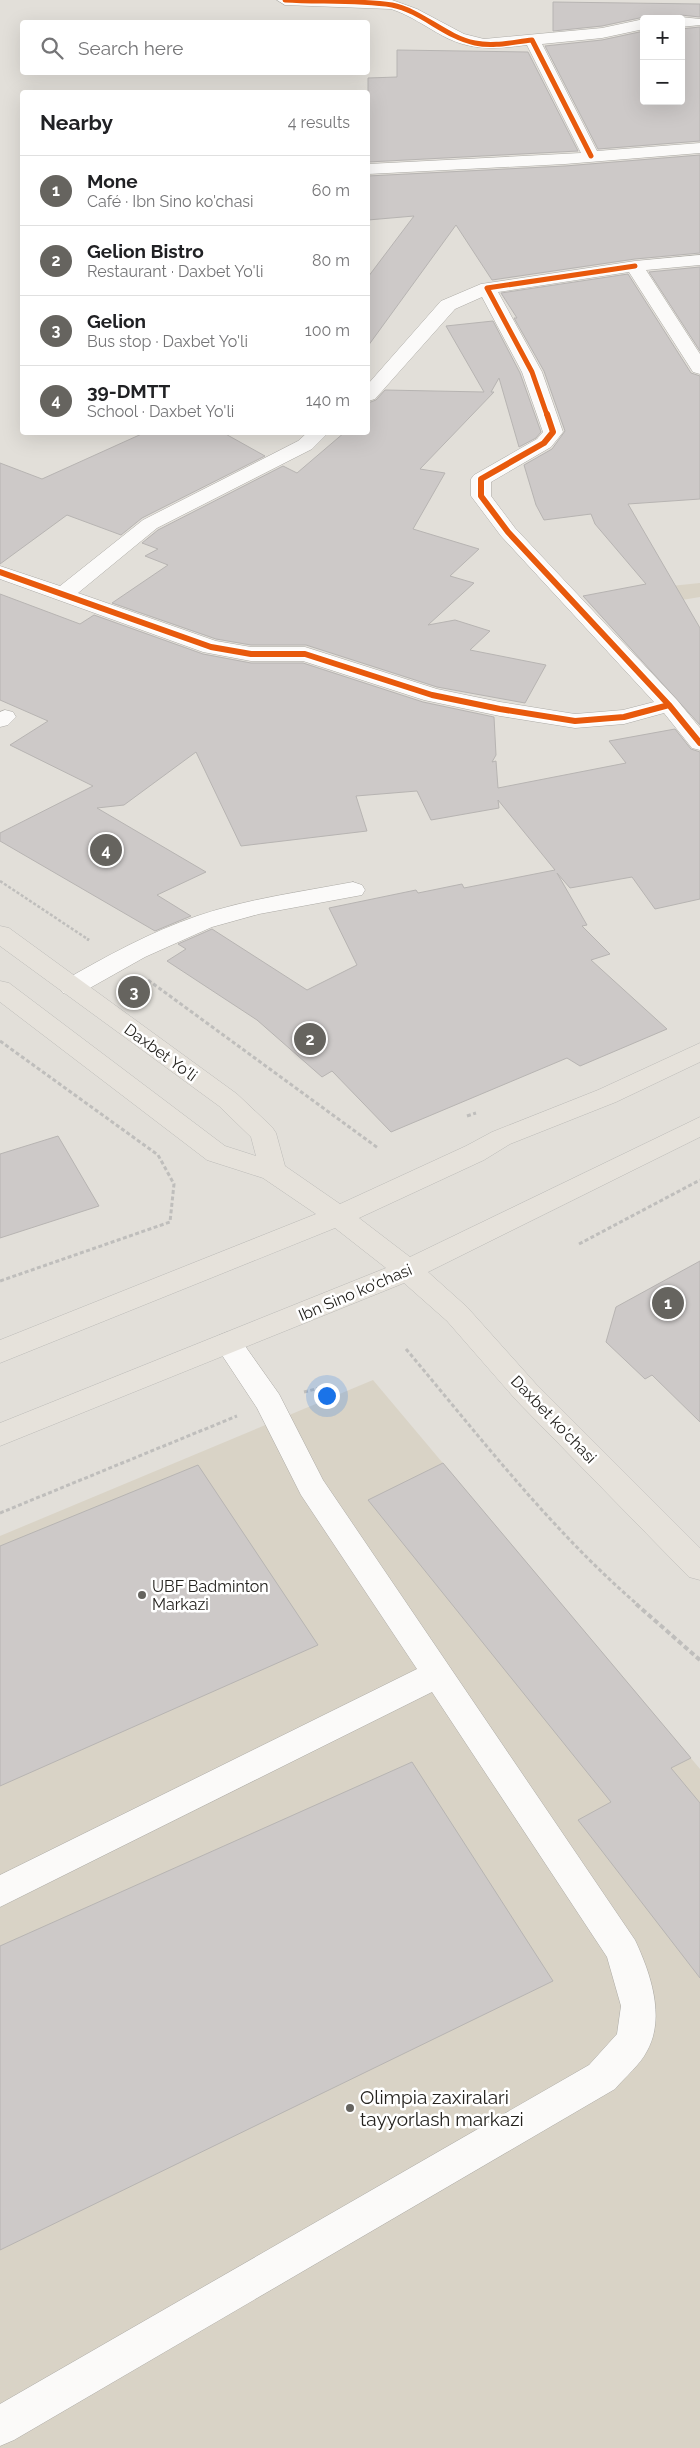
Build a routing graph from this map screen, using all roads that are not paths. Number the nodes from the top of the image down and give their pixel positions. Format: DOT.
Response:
graph roads {
  1 [pos="285,0"];
  2 [pos="640,25"];
  3 [pos="532,40"];
  4 [pos="700,148"];
  5 [pos="591,156"];
  6 [pos="370,170"];
  7 [pos="700,260"];
  8 [pos="635,266"];
  9 [pos="487,288"];
  10 [pos="700,368"];
  11 [pos="370,393"];
  12 [pos="317,435"];
  13 [pos="0,572"];
  14 [pos="63,594"];
  15 [pos="669,706"];
  16 [pos="700,744"];
  17 [pos="353,890"];
  18 [pos="0,934"];
  19 [pos="72,987"];
  20 [pos="0,989"];
  21 [pos="700,1052"];
  22 [pos="700,1126"];
  23 [pos="273,1171"];
  24 [pos="338,1216"];
  25 [pos="408,1270"];
  26 [pos="228,1343"];
  27 [pos="0,1352"];
  28 [pos="0,1435"];
  29 [pos="700,1568"];
  30 [pos="437,1674"];
  31 [pos="0,1892"];
  32 [pos="0,2426"];
  1 -- 3 [label="street"];
  2 -- 3 [label="street"];
  3 -- 5 [label="street"];
  4 -- 5 [label="street"];
  5 -- 6 [label="street"];
  7 -- 8 [label="street"];
  8 -- 9 [label="street"];
  8 -- 10 [label="street"];
  9 -- 11 [label="street"];
  9 -- 15 [label="street"];
  12 -- 14 [label="street"];
  13 -- 14 [label="street"];
  14 -- 15 [label="street"];
  15 -- 16 [label="street"];
  17 -- 19 [label="street"];
  18 -- 19 [label="main road, Daxbet Yo'li"];
  19 -- 23 [label="main road, Daxbet Yo'li"];
  20 -- 23 [label="main road"];
  21 -- 24 [label="main road"];
  22 -- 25 [label="main road, Ibn Sino ko'chasi"];
  23 -- 24 [label="main road"];
  24 -- 25 [label="main road"];
  24 -- 27 [label="main road"];
  25 -- 26 [label="main road, Ibn Sino ko'chasi"];
  25 -- 29 [label="main road, Daxbet ko'chasi"];
  26 -- 28 [label="main road, Ibn Sino ko'chasi"];
  26 -- 30 [label="street"];
  30 -- 31 [label="street"];
  30 -- 32 [label="street"];
}
